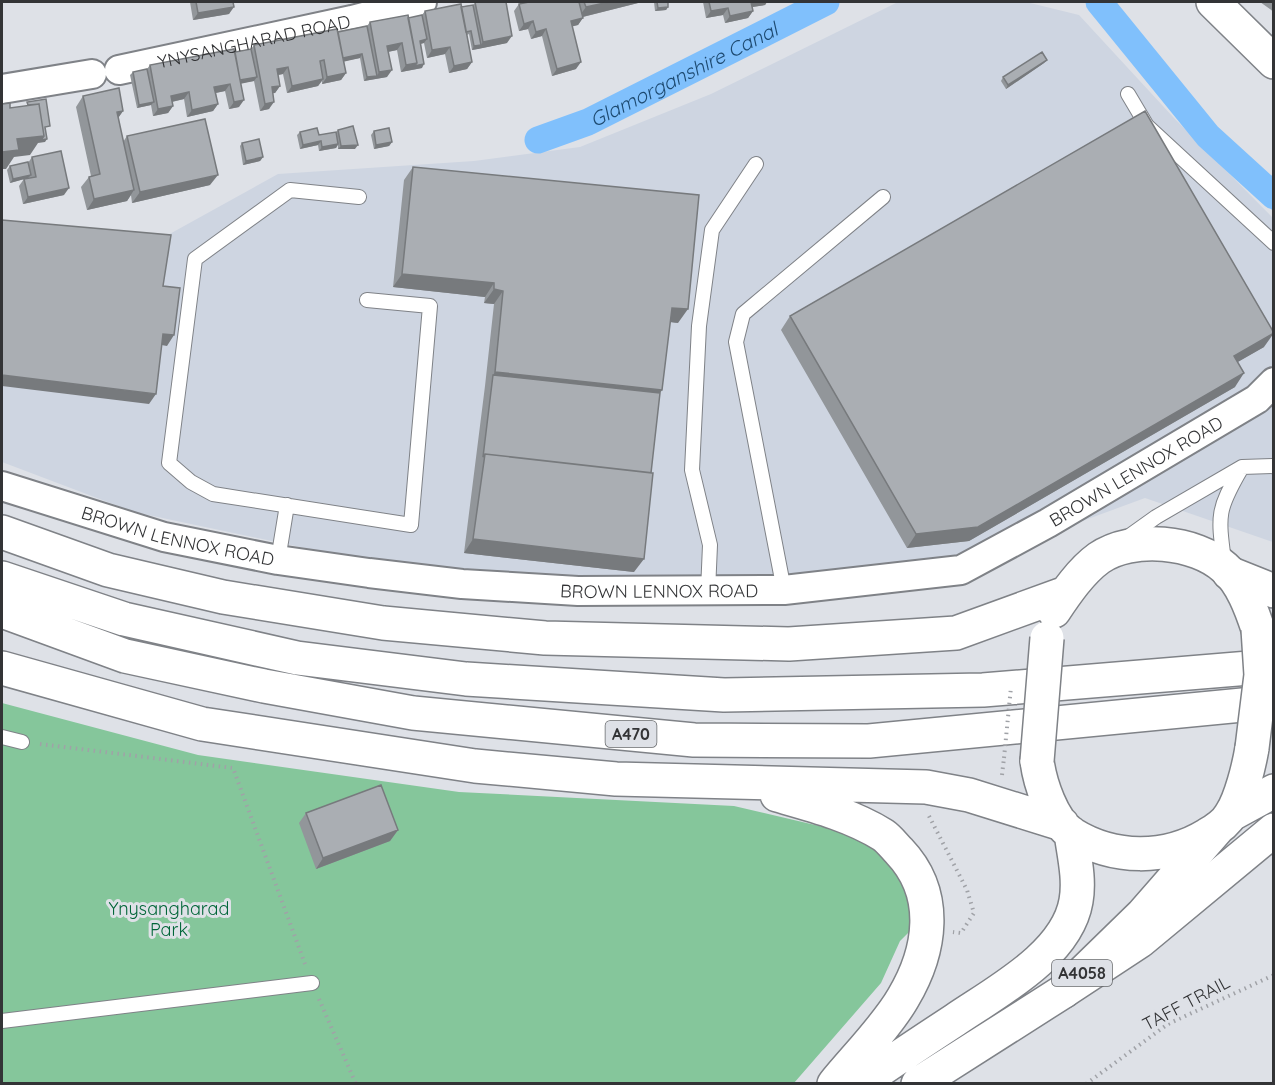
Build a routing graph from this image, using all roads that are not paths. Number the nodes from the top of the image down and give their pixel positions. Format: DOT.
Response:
graph roads {
  1 [pos="422,2"];
  2 [pos="1213,2"];
  3 [pos="1274,62"];
  4 [pos="2,90"];
  5 [pos="1128,94"];
  6 [pos="756,164"];
  7 [pos="883,196"];
  8 [pos="358,197"];
  9 [pos="1274,243"];
  10 [pos="367,300"];
  11 [pos="1274,382"];
  12 [pos="1274,466"];
  13 [pos="1242,467"];
  14 [pos="2,486"];
  15 [pos="287,505"];
  16 [pos="2,532"];
  17 [pos="1100,558"];
  18 [pos="278,560"];
  19 [pos="1227,570"];
  20 [pos="2,578"];
  21 [pos="784,590"];
  22 [pos="708,591"];
  23 [pos="1274,591"];
  24 [pos="1066,593"];
  25 [pos="2,611"];
  26 [pos="1274,666"];
  27 [pos="2,668"];
  28 [pos="1274,702"];
  29 [pos="2,736"];
  30 [pos="22,742"];
  31 [pos="732,781"];
  32 [pos="1274,791"];
  33 [pos="1225,821"];
  34 [pos="1066,829"];
  35 [pos="1274,830"];
  36 [pos="312,983"];
  37 [pos="1065,991"];
  38 [pos="2,1021"];
  39 [pos="834,1083"];
  40 [pos="860,1083"];
  41 [pos="918,1083"];
  1 -- 4 [label="street, YNYSANGHARAD ROAD"];
  2 -- 3 [label="main road"];
  5 -- 9 [label="lane"];
  6 -- 22 [label="lane"];
  7 -- 21 [label="lane"];
  8 -- 15 [label="lane"];
  10 -- 15 [label="lane"];
  11 -- 21 [label="street, BROWN LENNOX ROAD"];
  12 -- 13 [label="lane"];
  13 -- 17 [label="lane"];
  13 -- 19 [label="lane"];
  14 -- 18 [label="street, BROWN LENNOX ROAD"];
  15 -- 18 [label="lane"];
  16 -- 24 [label="main road"];
  17 -- 19 [label="main road"];
  17 -- 24 [label="main road"];
  18 -- 22 [label="street, BROWN LENNOX ROAD"];
  19 -- 23 [label="main road"];
  19 -- 33 [label="main road, bridge"];
  20 -- 26 [label="main road"];
  21 -- 22 [label="street, BROWN LENNOX ROAD"];
  24 -- 34 [label="main road, bridge"];
  25 -- 28 [label="main road, A470"];
  27 -- 31 [label="main road"];
  29 -- 30 [label="lane"];
  31 -- 34 [label="main road"];
  31 -- 39 [label="main road"];
  32 -- 33 [label="main road"];
  33 -- 34 [label="main road"];
  33 -- 37 [label="main road, A4058"];
  34 -- 40 [label="main road, A4058"];
  35 -- 37 [label="main road"];
  36 -- 38 [label="lane"];
  37 -- 41 [label="main road, A4058"];
}
